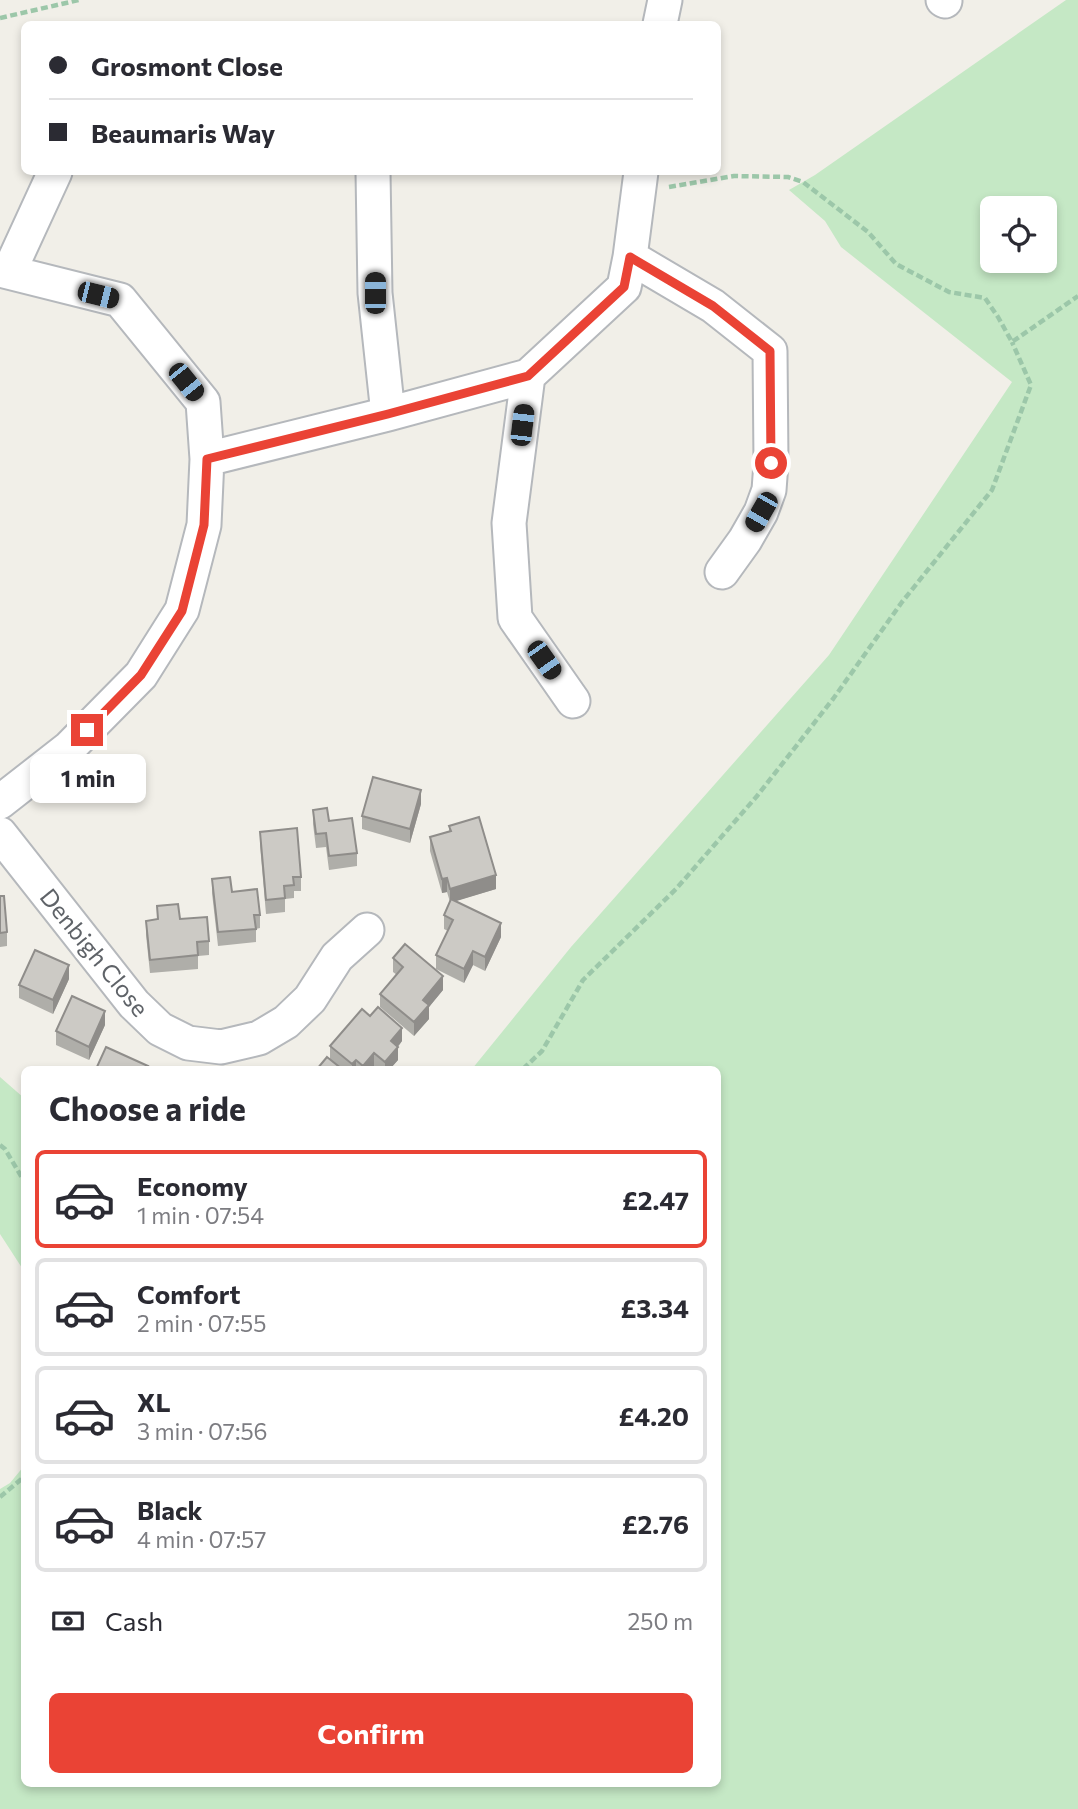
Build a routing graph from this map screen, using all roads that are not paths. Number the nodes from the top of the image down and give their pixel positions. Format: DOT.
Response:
graph roads {
  1 [pos="665,0"];
  2 [pos="661,21"];
  3 [pos="53,175"];
  4 [pos="373,175"];
  5 [pos="640,180"];
  6 [pos="630,257"];
  7 [pos="4,271"];
  8 [pos="528,376"];
  9 [pos="388,414"];
  10 [pos="207,459"];
  11 [pos="722,572"];
  12 [pos="573,701"];
  13 [pos="0,802"];
  14 [pos="0,834"];
  15 [pos="367,930"];
  1 -- 2 [label="street"];
  3 -- 7 [label="street"];
  4 -- 9 [label="street"];
  5 -- 6 [label="street"];
  6 -- 8 [label="street"];
  6 -- 11 [label="street"];
  7 -- 10 [label="street"];
  8 -- 9 [label="street"];
  8 -- 12 [label="street"];
  9 -- 10 [label="street"];
  10 -- 13 [label="street"];
  14 -- 15 [label="street, Denbigh Close"];
}
